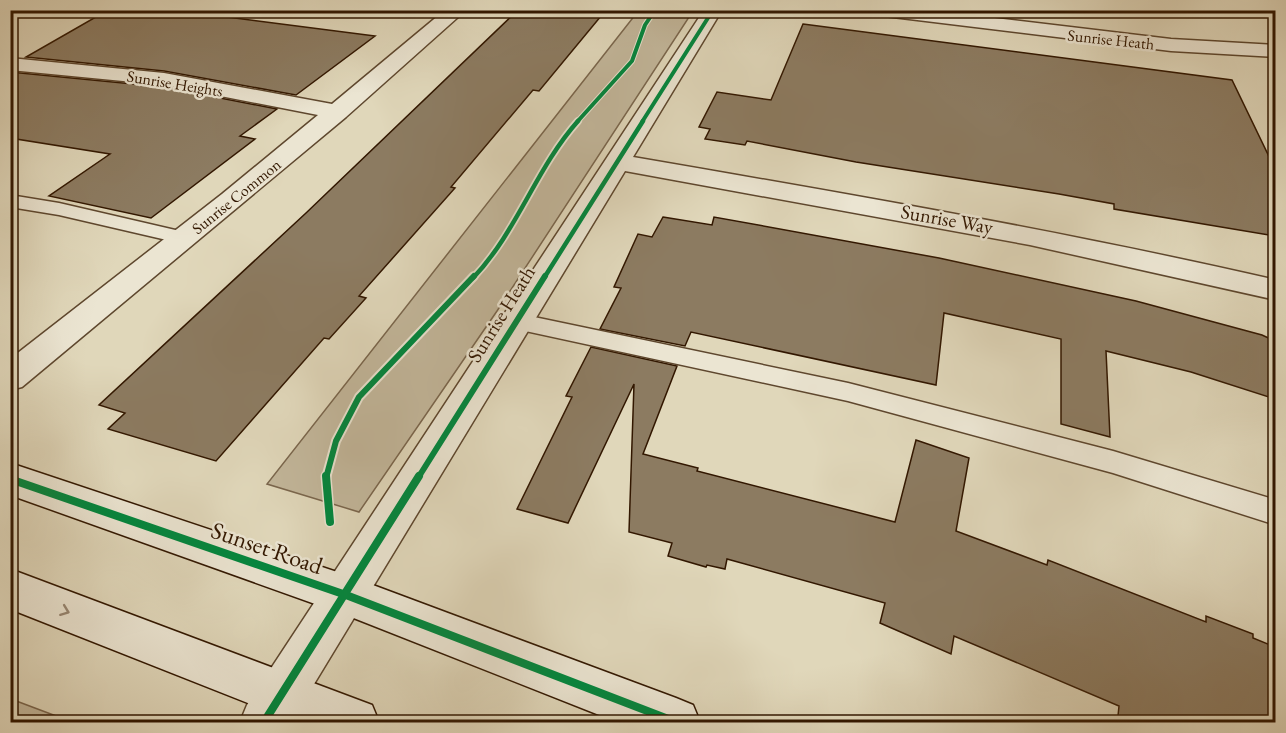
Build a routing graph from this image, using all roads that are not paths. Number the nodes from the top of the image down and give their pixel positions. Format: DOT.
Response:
graph roads {
  1 [pos="457,10"];
  2 [pos="713,10"];
  3 [pos="876,10"];
  4 [pos="1275,51"];
  5 [pos="10,64"];
  6 [pos="338,112"];
  7 [pos="617,162"];
  8 [pos="10,201"];
  9 [pos="184,238"];
  10 [pos="1275,290"];
  11 [pos="515,321"];
  12 [pos="10,378"];
  13 [pos="10,479"];
  14 [pos="1275,513"];
  15 [pos="10,589"];
  16 [pos="346,595"];
  17 [pos="272,709"];
  18 [pos="354,723"];
  19 [pos="676,723"];
  1 -- 6 [label="street, Sunrise Common"];
  2 -- 7 [label="street, Sunrise Heath"];
  3 -- 4 [label="street, Sunrise Heath"];
  5 -- 6 [label="street, Sunrise Heights"];
  6 -- 9 [label="street, Sunrise Common"];
  7 -- 10 [label="street, Sunrise Way"];
  7 -- 11 [label="street, Sunrise Heath"];
  8 -- 9 [label="lane"];
  9 -- 12 [label="street, Sunrise Common"];
  11 -- 14 [label="lane"];
  11 -- 16 [label="street, Sunrise Heath"];
  13 -- 16 [label="street, Sunset Road"];
  15 -- 17 [label="street, one-way"];
  16 -- 17 [label="street, Sunrise Heath"];
  16 -- 19 [label="street, Sunset Road"];
  17 -- 18 [label="street"];
}
